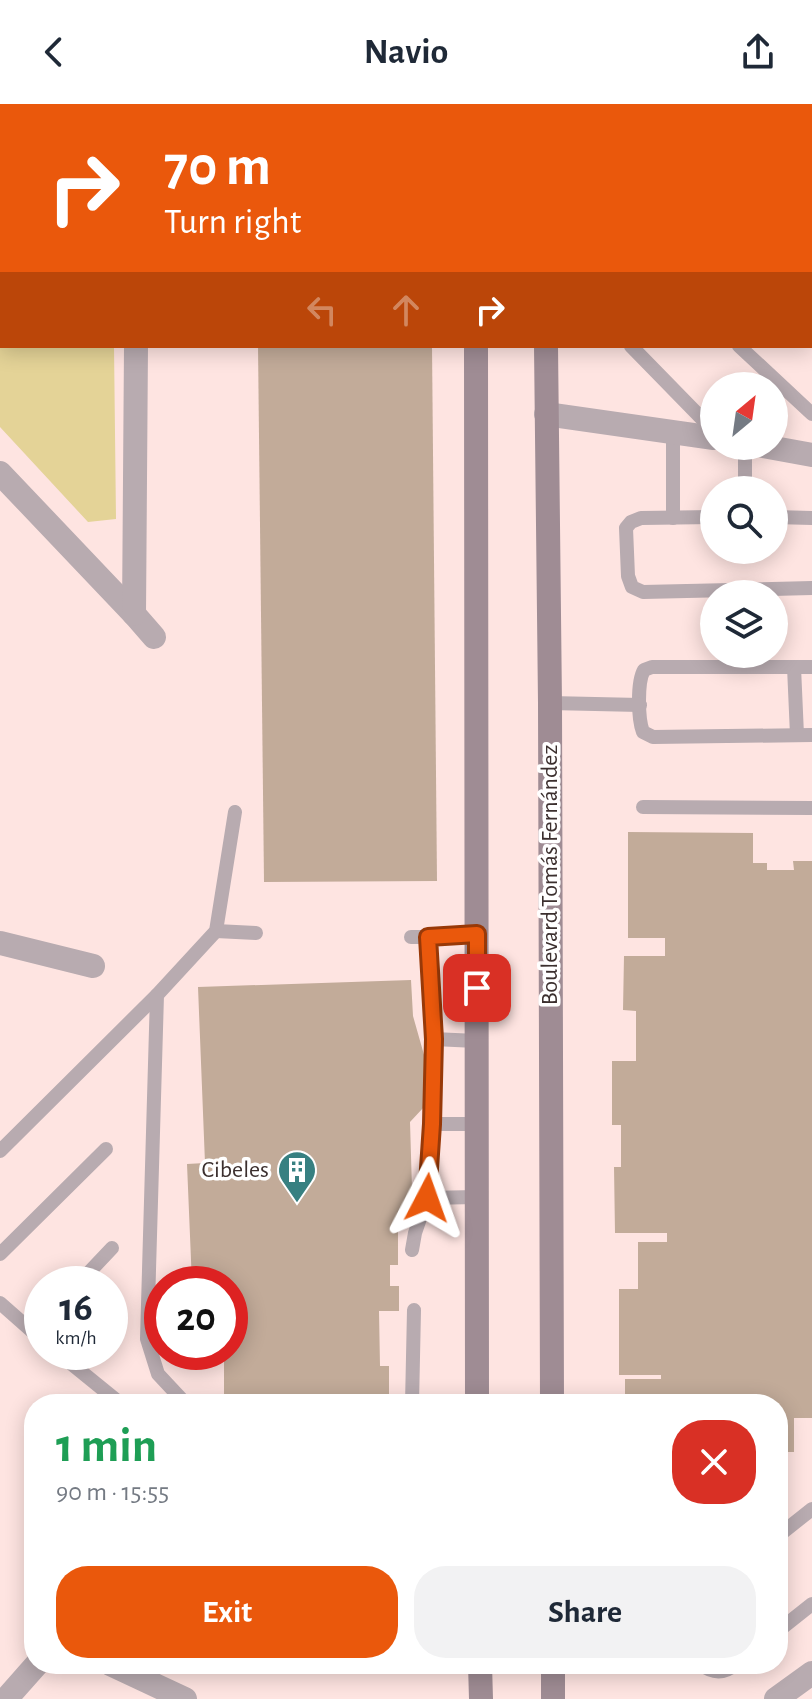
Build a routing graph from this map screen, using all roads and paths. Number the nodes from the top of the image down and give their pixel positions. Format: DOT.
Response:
graph roads {
  1 [pos="136,348"];
  2 [pos="476,348"];
  3 [pos="546,348"];
  4 [pos="633,348"];
  5 [pos="741,348"];
  6 [pos="546,414"];
  7 [pos="812,414"];
  8 [pos="700,417"];
  9 [pos="673,432"];
  10 [pos="700,436"];
  11 [pos="788,451"];
  12 [pos="812,455"];
  13 [pos="0,473"];
  14 [pos="700,517"];
  15 [pos="788,517"];
  16 [pos="673,518"];
  17 [pos="812,518"];
  18 [pos="812,588"];
  19 [pos="134,614"];
  20 [pos="154,637"];
  21 [pos="794,667"];
  22 [pos="812,667"];
  23 [pos="550,703"];
  24 [pos="640,705"];
  25 [pos="804,735"];
  26 [pos="643,807"];
  27 [pos="812,808"];
  28 [pos="235,812"];
  29 [pos="216,931"];
  30 [pos="256,933"];
  31 [pos="477,934"];
  32 [pos="411,937"];
  33 [pos="428,937"];
  34 [pos="0,943"];
  35 [pos="93,966"];
  36 [pos="157,995"];
  37 [pos="434,1039"];
  38 [pos="476,1041"];
  39 [pos="432,1124"];
  40 [pos="476,1124"];
  41 [pos="106,1149"];
  42 [pos="0,1151"];
  43 [pos="476,1197"];
  44 [pos="427,1198"];
  45 [pos="112,1248"];
  46 [pos="412,1250"];
  47 [pos="0,1254"];
  48 [pos="95,1266"];
  49 [pos="0,1303"];
  50 [pos="414,1310"];
  51 [pos="24,1320"];
  52 [pos="79,1370"];
  53 [pos="109,1394"];
  54 [pos="177,1394"];
  55 [pos="412,1394"];
  56 [pos="477,1394"];
  57 [pos="552,1394"];
  58 [pos="812,1509"];
  59 [pos="788,1528"];
  60 [pos="812,1604"];
  61 [pos="788,1623"];
  62 [pos="812,1673"];
  63 [pos="28,1674"];
  64 [pos="131,1674"];
  65 [pos="480,1674"];
  66 [pos="553,1674"];
  67 [pos="6,1699"];
  68 [pos="185,1699"];
  69 [pos="481,1699"];
  70 [pos="553,1699"];
  71 [pos="776,1699"];
  1 -- 19 [label="street"];
  2 -- 31 [label="main road"];
  3 -- 6 [label="main road, Boulevard Tomás Fernández"];
  4 -- 8 [label="lane"];
  5 -- 7 [label="lane"];
  6 -- 9 [label="street"];
  6 -- 23 [label="main road, Boulevard Tomás Fernández"];
  9 -- 10 [label="street"];
  9 -- 16 [label="lane"];
  11 -- 12 [label="street"];
  13 -- 19 [label="street"];
  14 -- 16 [label="lane"];
  15 -- 17 [label="lane"];
  16 -- 18 [label="lane"];
  19 -- 20 [label="street"];
  21 -- 22 [label="lane"];
  21 -- 24 [label="lane"];
  21 -- 25 [label="lane"];
  23 -- 24 [label="lane"];
  23 -- 57 [label="main road, Boulevard Tomás Fernández"];
  24 -- 25 [label="lane"];
  26 -- 27 [label="lane"];
  28 -- 29 [label="lane"];
  29 -- 30 [label="lane"];
  29 -- 36 [label="lane"];
  31 -- 33 [label="lane"];
  31 -- 38 [label="main road"];
  32 -- 33 [label="lane"];
  33 -- 37 [label="lane"];
  34 -- 35 [label="street"];
  36 -- 42 [label="lane"];
  36 -- 54 [label="lane"];
  37 -- 38 [label="lane"];
  37 -- 39 [label="lane"];
  38 -- 40 [label="main road"];
  39 -- 40 [label="lane"];
  39 -- 44 [label="lane"];
  40 -- 43 [label="main road"];
  41 -- 47 [label="lane"];
  43 -- 44 [label="lane"];
  43 -- 56 [label="main road"];
  44 -- 46 [label="lane"];
  45 -- 48 [label="lane"];
  49 -- 51 [label="lane"];
  50 -- 55 [label="lane"];
  52 -- 53 [label="lane"];
  58 -- 59 [label="lane"];
  60 -- 61 [label="lane"];
  62 -- 71 [label="street"];
  63 -- 67 [label="street"];
  64 -- 68 [label="street"];
  65 -- 69 [label="main road"];
  66 -- 70 [label="main road"];
}
